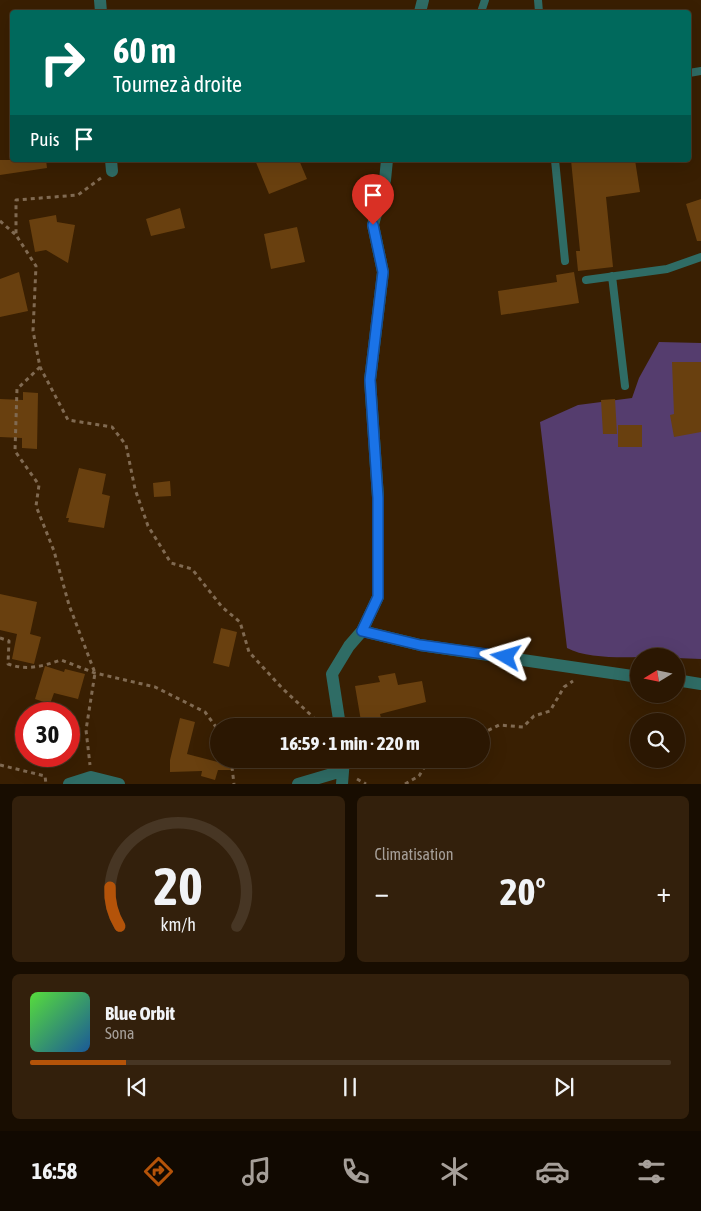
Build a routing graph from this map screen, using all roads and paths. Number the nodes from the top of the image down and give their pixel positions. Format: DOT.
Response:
graph roads {
  1 [pos="387,162"];
  2 [pos="555,162"];
  3 [pos="111,165"];
  4 [pos="0,221"];
  5 [pos="16,235"];
  6 [pos="701,257"];
  7 [pos="565,261"];
  8 [pos="612,276"];
  9 [pos="586,280"];
  10 [pos="40,367"];
  11 [pos="625,386"];
  12 [pos="362,631"];
  13 [pos="0,638"];
  14 [pos="586,670"];
  15 [pos="95,673"];
  16 [pos="630,677"];
  17 [pos="685,681"];
  18 [pos="701,684"];
  19 [pos="314,718"];
  20 [pos="339,718"];
  21 [pos="210,719"];
  22 [pos="490,730"];
  23 [pos="0,766"];
  24 [pos="232,768"];
  25 [pos="424,768"];
  26 [pos="342,771"];
  27 [pos="91,777"];
  28 [pos="46,784"];
  29 [pos="69,784"];
  30 [pos="118,784"];
  31 [pos="234,784"];
  32 [pos="298,784"];
  33 [pos="405,784"];
  1 -- 12 [label="street"];
  2 -- 7 [label="lane"];
  3 -- 5 [label="path"];
  4 -- 5 [label="path"];
  5 -- 10 [label="path"];
  6 -- 8 [label="lane"];
  8 -- 9 [label="lane"];
  8 -- 11 [label="lane"];
  10 -- 15 [label="path"];
  10 -- 19 [label="path"];
  12 -- 14 [label="street"];
  12 -- 20 [label="street"];
  13 -- 15 [label="path"];
  14 -- 16 [label="street"];
  14 -- 22 [label="path"];
  15 -- 21 [label="path"];
  15 -- 27 [label="path"];
  17 -- 18 [label="street"];
  23 -- 28 [label="path"];
  24 -- 31 [label="path"];
  25 -- 33 [label="path"];
  26 -- 32 [label="street"];
  27 -- 29 [label="street"];
  27 -- 30 [label="street"];
}
